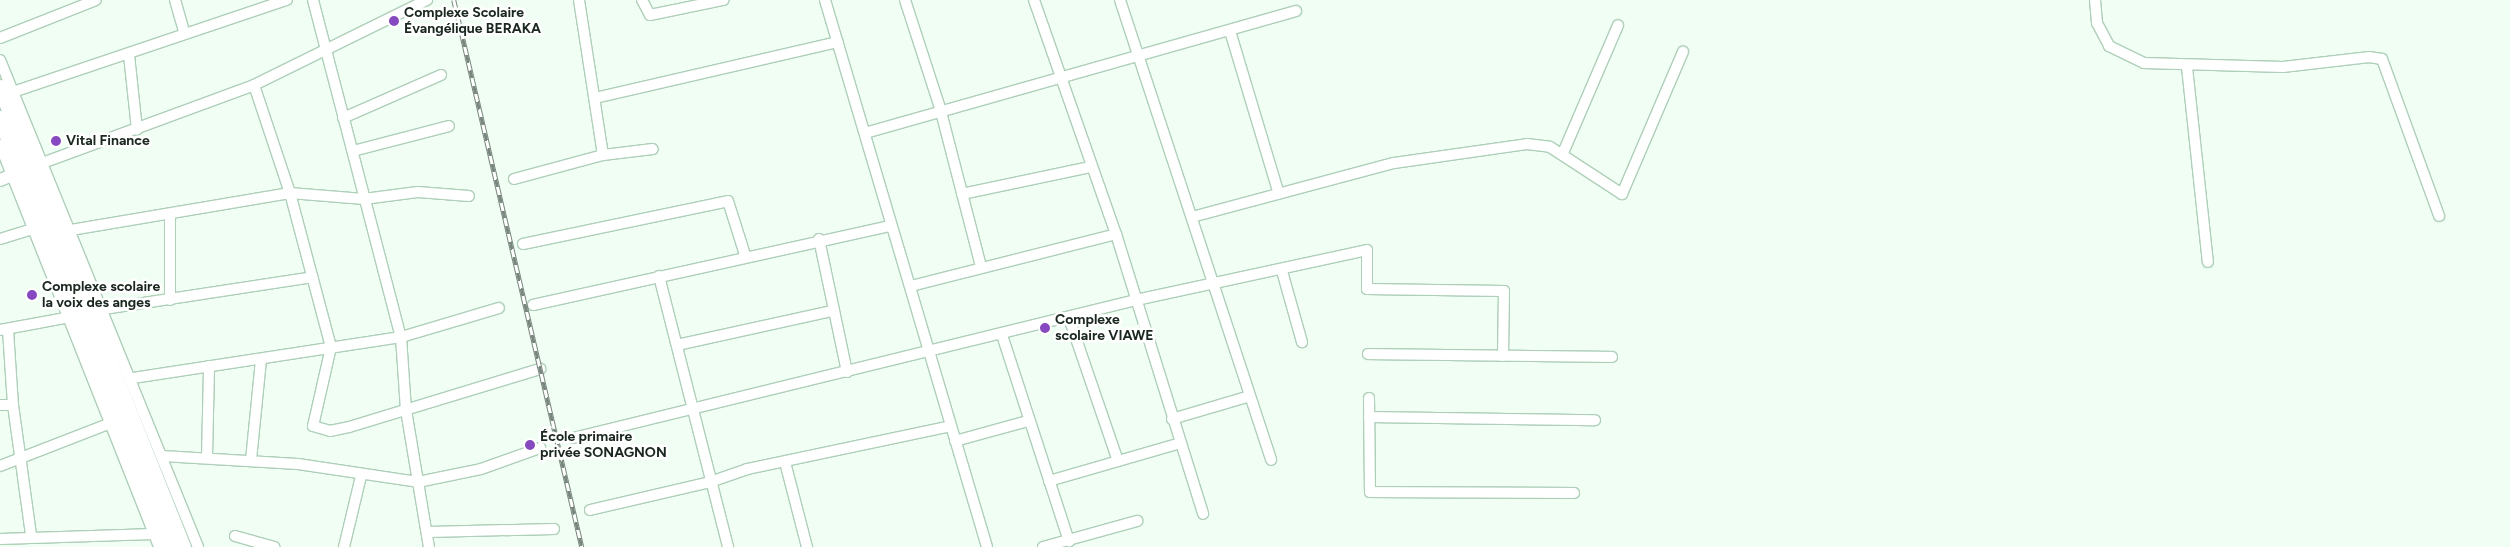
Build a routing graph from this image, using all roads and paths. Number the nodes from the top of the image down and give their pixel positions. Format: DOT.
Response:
graph roads {
  1 [pos="96,0"];
  2 [pos="176,0"];
  3 [pos="287,0"];
  4 [pos="313,0"];
  5 [pos="428,0"];
  6 [pos="579,0"];
  7 [pos="642,0"];
  8 [pos="723,0"];
  9 [pos="826,0"];
  10 [pos="905,0"];
  11 [pos="1034,0"];
  12 [pos="1120,0"];
  13 [pos="2094,0"];
  14 [pos="1296,11"];
  15 [pos="1618,26"];
  16 [pos="1230,31"];
  17 [pos="184,32"];
  18 [pos="0,38"];
  19 [pos="838,42"];
  20 [pos="326,52"];
  21 [pos="1683,52"];
  22 [pos="129,55"];
  23 [pos="1139,57"];
  24 [pos="0,60"];
  25 [pos="2187,67"];
  26 [pos="1062,74"];
  27 [pos="441,75"];
  28 [pos="254,85"];
  29 [pos="6,89"];
  30 [pos="595,98"];
  31 [pos="940,108"];
  32 [pos="0,118"];
  33 [pos="343,118"];
  34 [pos="449,126"];
  35 [pos="136,130"];
  36 [pos="865,133"];
  37 [pos="0,145"];
  38 [pos="653,149"];
  39 [pos="353,151"];
  40 [pos="1563,154"];
  41 [pos="603,155"];
  42 [pos="1090,166"];
  43 [pos="22,171"];
  44 [pos="514,179"];
  45 [pos="290,193"];
  46 [pos="962,194"];
  47 [pos="1279,194"];
  48 [pos="469,196"];
  49 [pos="364,199"];
  50 [pos="2439,216"];
  51 [pos="170,217"];
  52 [pos="1192,217"];
  53 [pos="890,226"];
  54 [pos="33,228"];
  55 [pos="71,230"];
  56 [pos="1116,234"];
  57 [pos="0,239"];
  58 [pos="819,239"];
  59 [pos="523,244"];
  60 [pos="745,255"];
  61 [pos="2208,262"];
  62 [pos="981,267"];
  63 [pos="1282,271"];
  64 [pos="659,276"];
  65 [pos="313,277"];
  66 [pos="911,286"];
  67 [pos="1214,286"];
  68 [pos="170,300"];
  69 [pos="1136,300"];
  70 [pos="533,305"];
  71 [pos="499,308"];
  72 [pos="104,309"];
  73 [pos="832,311"];
  74 [pos="70,317"];
  75 [pos="1069,318"];
  76 [pos="4,330"];
  77 [pos="1002,335"];
  78 [pos="401,337"];
  79 [pos="1302,342"];
  80 [pos="676,345"];
  81 [pos="331,347"];
  82 [pos="929,354"];
  83 [pos="1368,354"];
  84 [pos="1503,356"];
  85 [pos="1612,357"];
  86 [pos="261,359"];
  87 [pos="209,366"];
  88 [pos="540,369"];
  89 [pos="847,372"];
  90 [pos="133,378"];
  91 [pos="1250,396"];
  92 [pos="1368,398"];
  93 [pos="0,405"];
  94 [pos="13,405"];
  95 [pos="406,410"];
  96 [pos="695,411"];
  97 [pos="1369,417"];
  98 [pos="1172,418"];
  99 [pos="1595,420"];
  100 [pos="1028,421"];
  101 [pos="111,423"];
  102 [pos="950,426"];
  103 [pos="572,438"];
  104 [pos="955,440"];
  105 [pos="1180,443"];
  106 [pos="540,448"];
  107 [pos="162,456"];
  108 [pos="207,457"];
  109 [pos="21,459"];
  110 [pos="251,460"];
  111 [pos="1271,460"];
  112 [pos="1118,461"];
  113 [pos="785,462"];
  114 [pos="0,466"];
  115 [pos="361,476"];
  116 [pos="1048,481"];
  117 [pos="418,482"];
  118 [pos="710,482"];
  119 [pos="1574,493"];
  120 [pos="590,510"];
  121 [pos="1203,514"];
  122 [pos="1137,521"];
  123 [pos="554,529"];
  124 [pos="430,532"];
  125 [pos="154,534"];
  126 [pos="31,535"];
  127 [pos="72,536"];
  128 [pos="235,536"];
  129 [pos="0,539"];
  130 [pos="1069,541"];
  131 [pos="68,547"];
  132 [pos="159,547"];
  133 [pos="170,547"];
  134 [pos="183,547"];
  135 [pos="198,547"];
  136 [pos="272,547"];
  137 [pos="344,547"];
  138 [pos="429,547"];
  139 [pos="728,547"];
  140 [pos="807,547"];
  141 [pos="986,547"];
  142 [pos="1043,547"];
  1 -- 18 [label="street"];
  2 -- 17 [label="street"];
  3 -- 17 [label="street"];
  4 -- 20 [label="street"];
  5 -- 20 [label="street"];
  6 -- 30 [label="street"];
  7 -- 8 [label="street"];
  9 -- 19 [label="street"];
  10 -- 31 [label="street"];
  11 -- 26 [label="street"];
  12 -- 23 [label="street"];
  13 -- 25 [label="street"];
  14 -- 16 [label="street"];
  15 -- 40 [label="street"];
  16 -- 23 [label="street"];
  16 -- 47 [label="street"];
  17 -- 22 [label="street"];
  19 -- 30 [label="street"];
  19 -- 36 [label="street"];
  20 -- 28 [label="street"];
  20 -- 33 [label="street"];
  21 -- 40 [label="street"];
  22 -- 29 [label="street"];
  22 -- 35 [label="street"];
  23 -- 26 [label="street"];
  23 -- 52 [label="street"];
  24 -- 29 [label="street"];
  25 -- 50 [label="street"];
  25 -- 61 [label="street"];
  26 -- 31 [label="street"];
  26 -- 42 [label="street"];
  27 -- 33 [label="street"];
  28 -- 35 [label="street"];
  28 -- 45 [label="street"];
  29 -- 43 [label="highway"];
  30 -- 41 [label="street"];
  31 -- 36 [label="street"];
  31 -- 46 [label="street"];
  32 -- 43 [label="highway"];
  33 -- 39 [label="street"];
  34 -- 39 [label="street"];
  35 -- 43 [label="street"];
  36 -- 53 [label="street"];
  37 -- 43 [label="street"];
  38 -- 41 [label="street"];
  39 -- 49 [label="street"];
  40 -- 47 [label="street"];
  41 -- 44 [label="street"];
  42 -- 46 [label="street"];
  42 -- 56 [label="street"];
  43 -- 54 [label="street"];
  43 -- 55 [label="street"];
  43 -- 133 [label="highway"];
  43 -- 134 [label="highway"];
  45 -- 49 [label="street"];
  45 -- 51 [label="street"];
  45 -- 65 [label="street"];
  46 -- 62 [label="street"];
  47 -- 52 [label="street"];
  48 -- 49 [label="street"];
  49 -- 78 [label="street"];
  51 -- 55 [label="street"];
  51 -- 68 [label="street"];
  52 -- 67 [label="street"];
  53 -- 58 [label="street"];
  53 -- 66 [label="street"];
  54 -- 57 [label="street"];
  54 -- 74 [label="street"];
  55 -- 72 [label="street"];
  56 -- 62 [label="street"];
  56 -- 69 [label="street"];
  58 -- 60 [label="street"];
  58 -- 73 [label="street"];
  59 -- 60 [label="street"];
  60 -- 64 [label="street"];
  62 -- 66 [label="street"];
  63 -- 67 [label="street"];
  63 -- 79 [label="street"];
  63 -- 84 [label="street"];
  64 -- 70 [label="street"];
  64 -- 80 [label="street"];
  65 -- 68 [label="street"];
  65 -- 81 [label="street"];
  66 -- 82 [label="street"];
  67 -- 69 [label="street"];
  67 -- 91 [label="street"];
  68 -- 72 [label="street"];
  69 -- 75 [label="street"];
  69 -- 98 [label="street"];
  71 -- 78 [label="street"];
  72 -- 90 [label="street"];
  73 -- 80 [label="street"];
  73 -- 89 [label="street"];
  74 -- 76 [label="street"];
  74 -- 101 [label="street"];
  75 -- 77 [label="street"];
  75 -- 112 [label="street"];
  76 -- 94 [label="street"];
  77 -- 82 [label="street"];
  77 -- 100 [label="street"];
  78 -- 81 [label="street"];
  78 -- 95 [label="street"];
  80 -- 96 [label="street"];
  81 -- 86 [label="street"];
  81 -- 95 [label="street"];
  82 -- 89 [label="street"];
  82 -- 102 [label="street"];
  83 -- 84 [label="street"];
  84 -- 85 [label="street"];
  86 -- 87 [label="street"];
  86 -- 110 [label="street"];
  87 -- 90 [label="street"];
  87 -- 108 [label="street"];
  88 -- 95 [label="street"];
  89 -- 96 [label="street"];
  90 -- 107 [label="street"];
  91 -- 98 [label="street"];
  91 -- 111 [label="street"];
  92 -- 97 [label="street"];
  93 -- 94 [label="street"];
  94 -- 109 [label="street"];
  95 -- 117 [label="street"];
  96 -- 103 [label="street"];
  96 -- 118 [label="street"];
  97 -- 99 [label="street"];
  97 -- 119 [label="street"];
  98 -- 105 [label="street"];
  100 -- 104 [label="street"];
  100 -- 116 [label="street"];
  101 -- 109 [label="street"];
  101 -- 125 [label="street"];
  102 -- 104 [label="street"];
  102 -- 113 [label="street"];
  104 -- 141 [label="street"];
  105 -- 112 [label="street"];
  105 -- 121 [label="street"];
  106 -- 117 [label="street"];
  107 -- 108 [label="street"];
  107 -- 135 [label="street"];
  108 -- 110 [label="street"];
  109 -- 114 [label="street"];
  109 -- 126 [label="street"];
  110 -- 115 [label="street"];
  112 -- 116 [label="street"];
  113 -- 118 [label="street"];
  113 -- 140 [label="street"];
  115 -- 117 [label="street"];
  115 -- 137 [label="street"];
  116 -- 130 [label="street"];
  117 -- 124 [label="street"];
  118 -- 120 [label="street"];
  118 -- 139 [label="street"];
  122 -- 130 [label="street"];
  123 -- 124 [label="street"];
  124 -- 138 [label="street"];
  125 -- 127 [label="street"];
  125 -- 132 [label="street"];
  126 -- 127 [label="street"];
  126 -- 129 [label="street"];
  127 -- 131 [label="street"];
  128 -- 136 [label="street"];
  130 -- 142 [label="street"];
}
